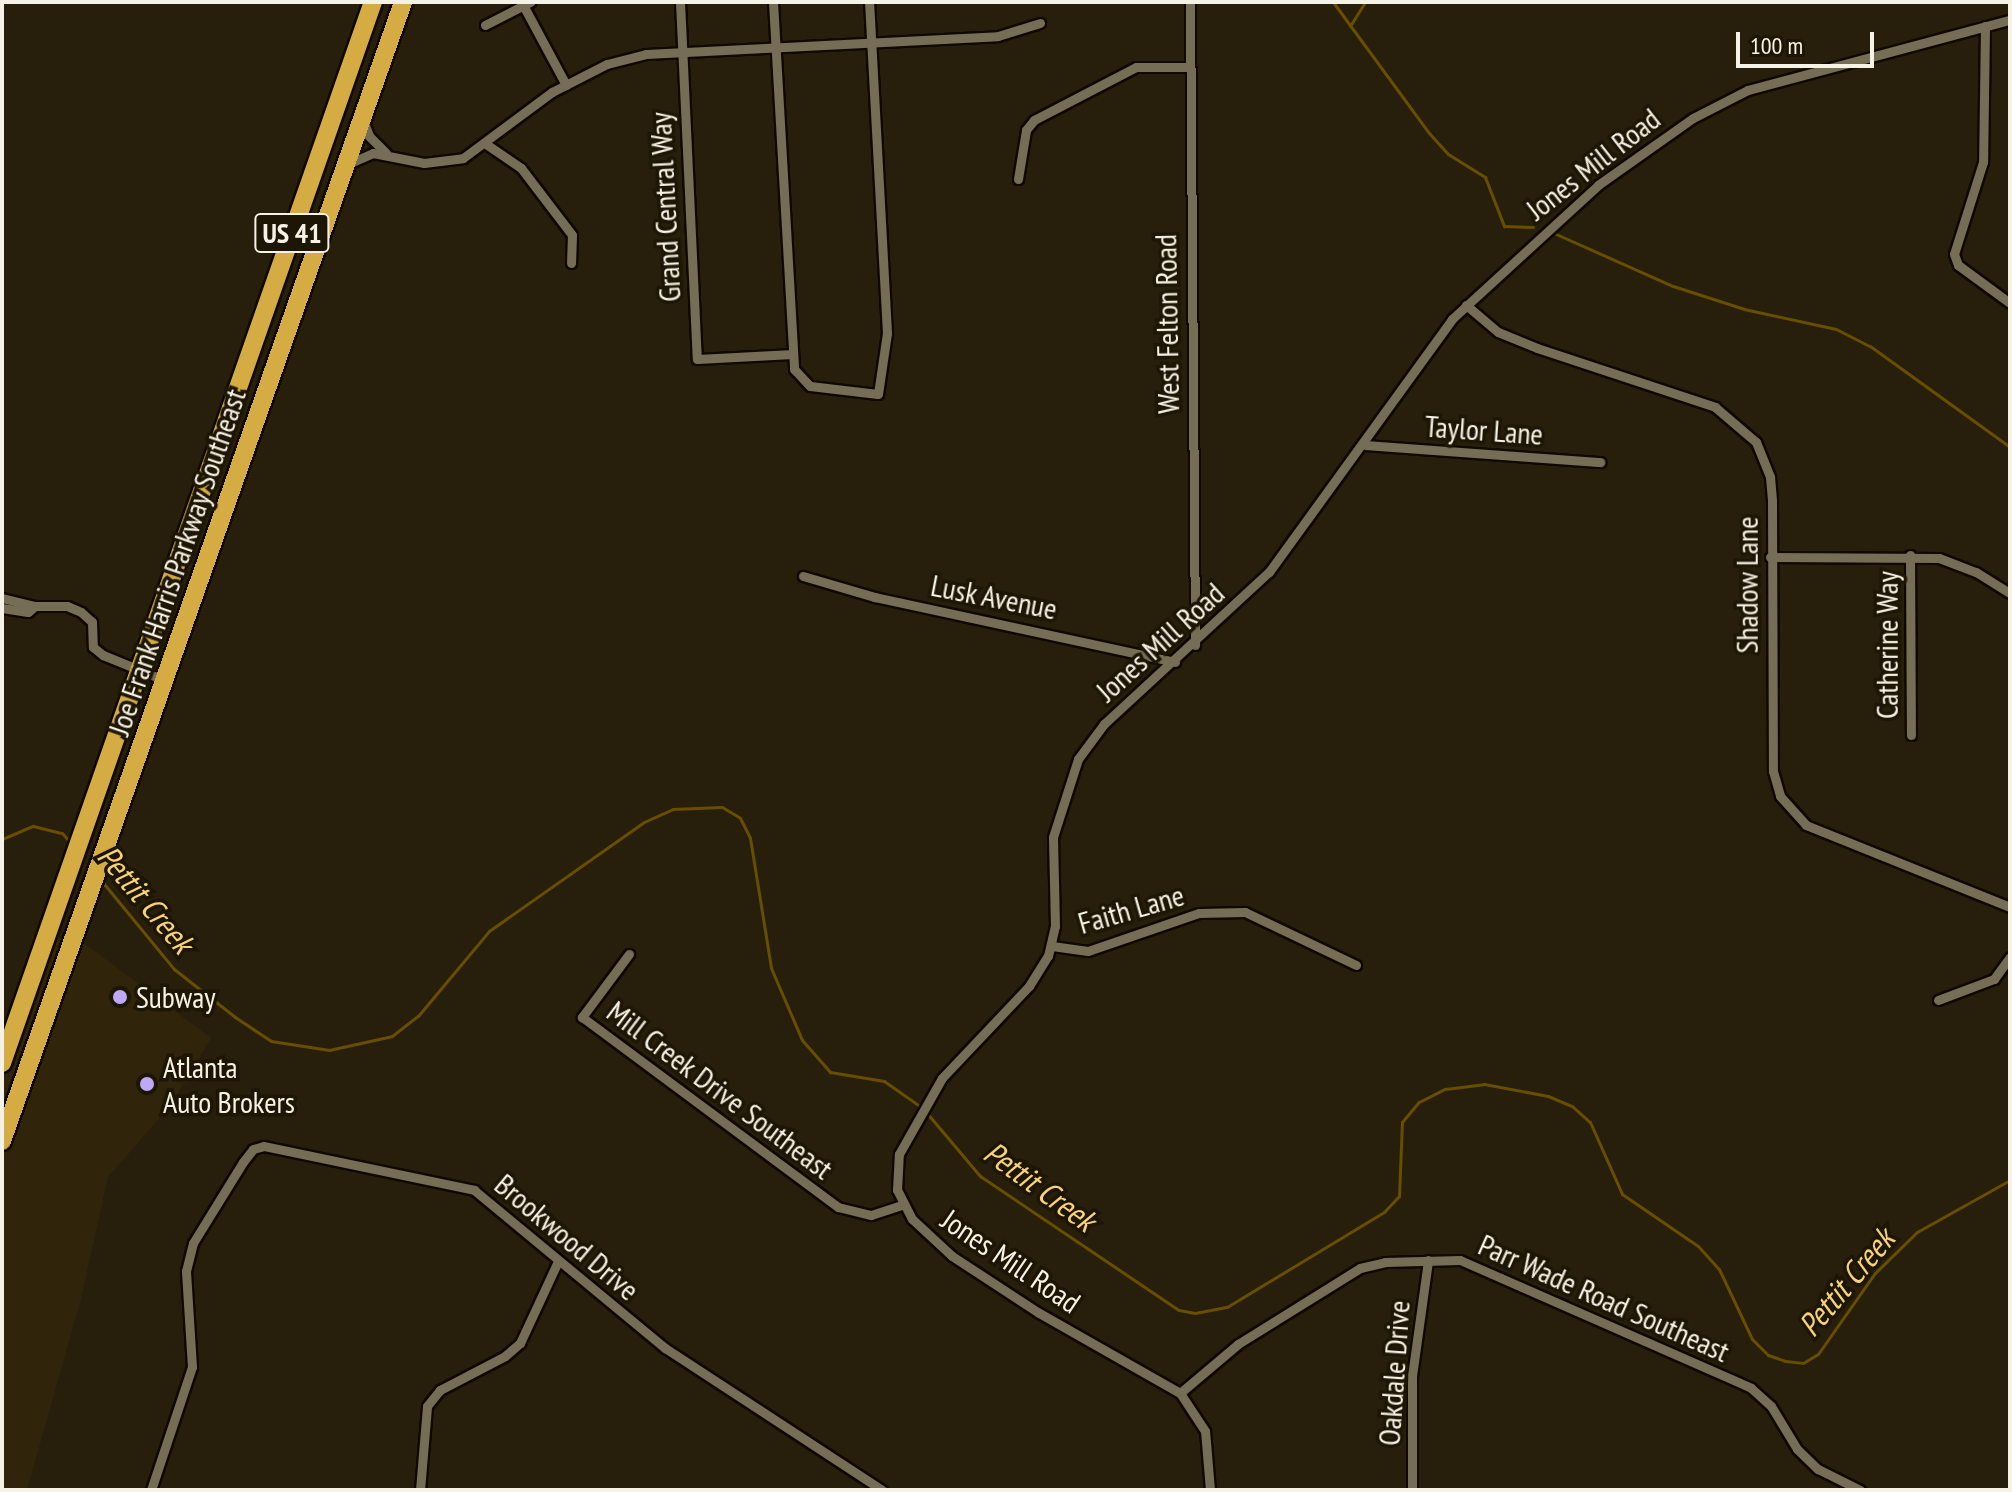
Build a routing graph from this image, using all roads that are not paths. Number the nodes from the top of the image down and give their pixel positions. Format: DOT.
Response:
graph roads {
  1 [pos="373,2"];
  2 [pos="403,2"];
  3 [pos="680,2"];
  4 [pos="773,2"];
  5 [pos="869,2"];
  6 [pos="1190,2"];
  7 [pos="526,4"];
  8 [pos="2010,20"];
  9 [pos="1040,23"];
  10 [pos="485,25"];
  11 [pos="1985,26"];
  12 [pos="872,43"];
  13 [pos="775,49"];
  14 [pos="682,53"];
  15 [pos="1190,67"];
  16 [pos="566,85"];
  17 [pos="362,117"];
  18 [pos="486,144"];
  19 [pos="389,155"];
  20 [pos="345,166"];
  21 [pos="1018,179"];
  22 [pos="571,263"];
  23 [pos="2010,303"];
  24 [pos="1466,305"];
  25 [pos="793,354"];
  26 [pos="1366,445"];
  27 [pos="1600,462"];
  28 [pos="1910,555"];
  29 [pos="1770,557"];
  30 [pos="803,576"];
  31 [pos="2010,593"];
  32 [pos="2,598"];
  33 [pos="35,606"];
  34 [pos="2,608"];
  35 [pos="1195,645"];
  36 [pos="1175,662"];
  37 [pos="139,672"];
  38 [pos="164,680"];
  39 [pos="1911,735"];
  40 [pos="2010,907"];
  41 [pos="1052,946"];
  42 [pos="629,954"];
  43 [pos="2010,957"];
  44 [pos="1356,965"];
  45 [pos="1938,1000"];
  46 [pos="2,1063"];
  47 [pos="2,1141"];
  48 [pos="902,1205"];
  49 [pos="1428,1260"];
  50 [pos="558,1261"];
  51 [pos="1180,1393"];
  52 [pos="151,1490"];
  53 [pos="420,1490"];
  54 [pos="882,1490"];
  55 [pos="1210,1490"];
  56 [pos="1412,1490"];
  57 [pos="1860,1490"];
  1 -- 37 [label="highway, Joe Frank Harris Parkway Southeast / US 41"];
  2 -- 17 [label="highway, Joe Frank Harris Parkway Southeast / US 41"];
  3 -- 14 [label="street, Grand Central Way"];
  4 -- 13 [label="street"];
  5 -- 12 [label="street"];
  6 -- 15 [label="street, West Felton Road"];
  7 -- 10 [label="street"];
  7 -- 16 [label="street"];
  8 -- 11 [label="street, Jones Mill Road"];
  9 -- 12 [label="street"];
  11 -- 23 [label="street"];
  11 -- 24 [label="street, Jones Mill Road"];
  12 -- 13 [label="street"];
  12 -- 25 [label="street"];
  13 -- 14 [label="street"];
  13 -- 25 [label="street"];
  14 -- 16 [label="street"];
  14 -- 25 [label="street, Grand Central Way"];
  15 -- 21 [label="street"];
  15 -- 35 [label="street, West Felton Road"];
  16 -- 18 [label="street"];
  17 -- 19 [label="street"];
  17 -- 20 [label="highway, Joe Frank Harris Parkway Southeast / US 41"];
  18 -- 19 [label="street"];
  18 -- 22 [label="street"];
  19 -- 20 [label="street"];
  20 -- 38 [label="highway, Joe Frank Harris Parkway Southeast / US 41"];
  24 -- 26 [label="street, Jones Mill Road"];
  24 -- 29 [label="street, Shadow Lane"];
  26 -- 27 [label="street, Taylor Lane"];
  26 -- 35 [label="street, Jones Mill Road"];
  28 -- 29 [label="street"];
  28 -- 31 [label="street"];
  28 -- 39 [label="street, Catherine Way"];
  29 -- 40 [label="street, Shadow Lane"];
  30 -- 36 [label="street, Lusk Avenue"];
  32 -- 33 [label="street"];
  33 -- 34 [label="street"];
  33 -- 37 [label="street"];
  35 -- 36 [label="street, Jones Mill Road"];
  36 -- 41 [label="street, Jones Mill Road"];
  37 -- 38 [label="street"];
  37 -- 46 [label="highway, Joe Frank Harris Parkway Southeast / US 41"];
  38 -- 47 [label="highway, Joe Frank Harris Parkway Southeast / US 41"];
  41 -- 44 [label="street, Faith Lane"];
  41 -- 48 [label="street, Jones Mill Road"];
  42 -- 48 [label="street, Mill Creek Drive Southeast"];
  43 -- 45 [label="street"];
  48 -- 51 [label="street, Jones Mill Road"];
  49 -- 51 [label="street, Parr Wade Road Southeast"];
  49 -- 56 [label="street, Oakdale Drive"];
  49 -- 57 [label="street, Parr Wade Road Southeast"];
  50 -- 52 [label="street, Brookwood Drive"];
  50 -- 53 [label="street"];
  50 -- 54 [label="street, Brookwood Drive"];
  51 -- 55 [label="street, Jones Mill Road"];
}
